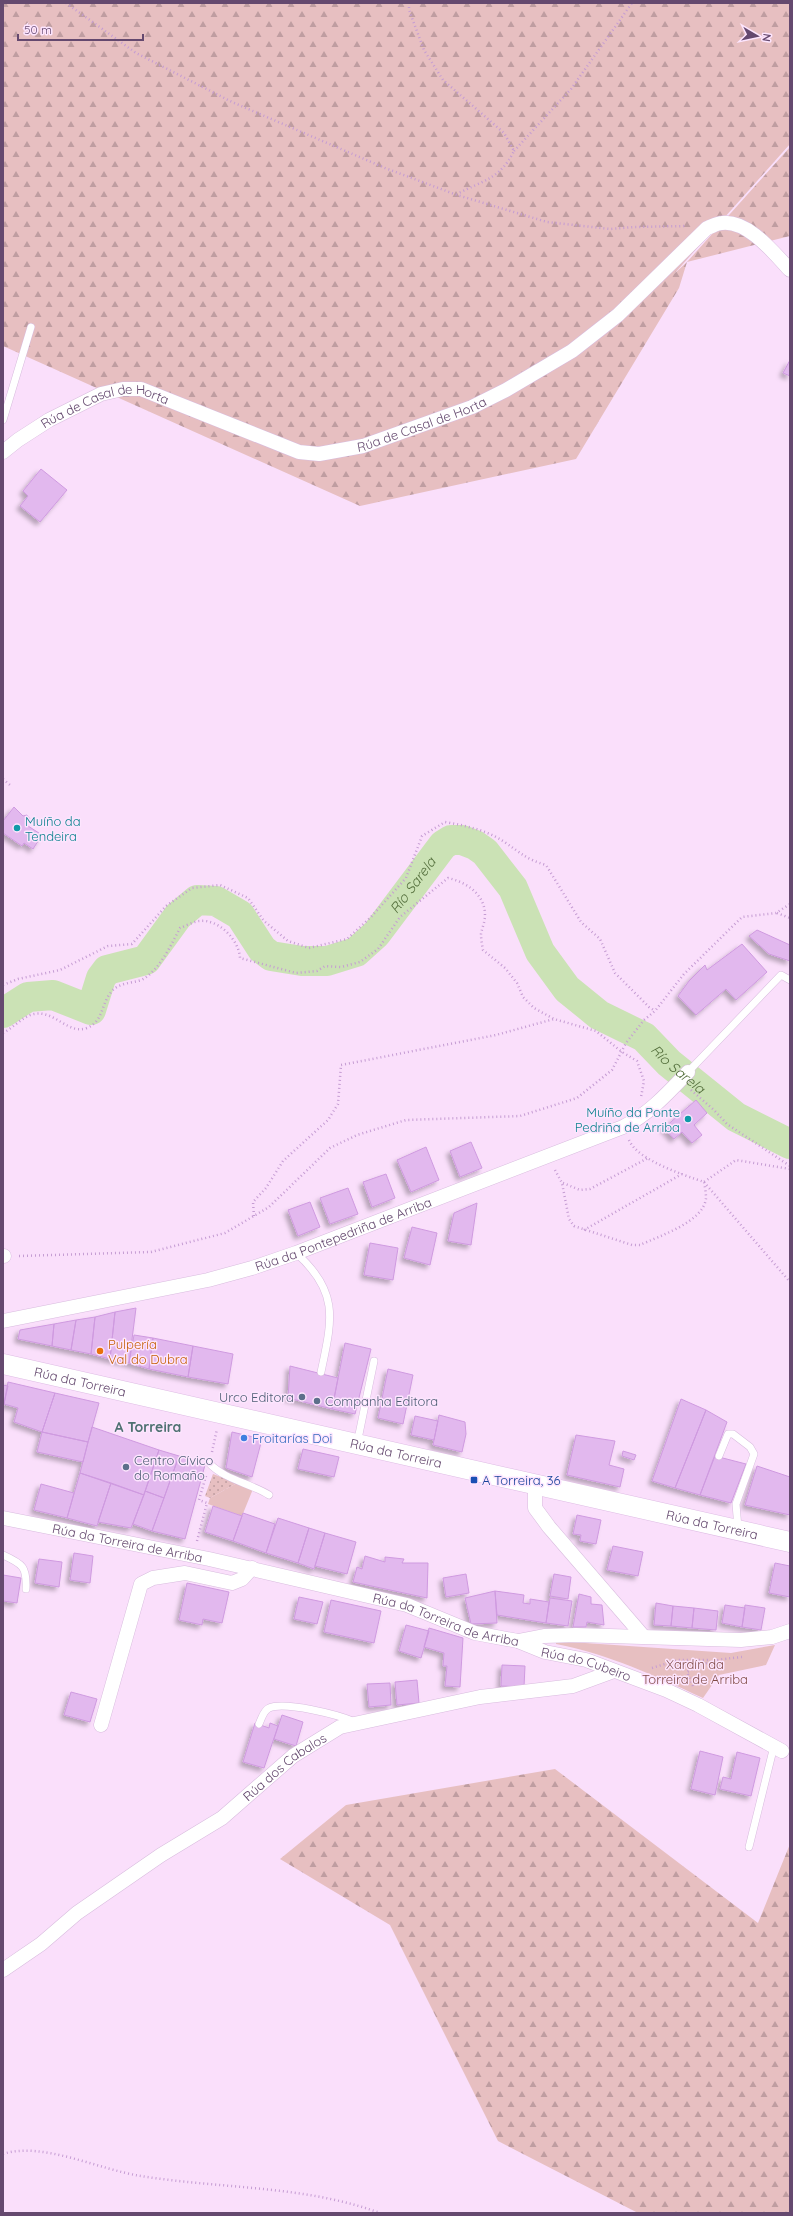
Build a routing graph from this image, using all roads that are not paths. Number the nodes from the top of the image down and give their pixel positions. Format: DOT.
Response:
graph roads {
  1 [pos="790,270"];
  2 [pos="31,327"];
  3 [pos="3,420"];
  4 [pos="3,452"];
  5 [pos="790,980"];
  6 [pos="688,1072"];
  7 [pos="296,1252"];
  8 [pos="3,1321"];
  9 [pos="374,1361"];
  10 [pos="3,1364"];
  11 [pos="321,1372"];
  12 [pos="357,1444"];
  13 [pos="719,1456"];
  14 [pos="209,1463"];
  15 [pos="536,1484"];
  16 [pos="269,1495"];
  17 [pos="3,1518"];
  18 [pos="738,1530"];
  19 [pos="790,1542"];
  20 [pos="3,1555"];
  21 [pos="252,1568"];
  22 [pos="26,1589"];
  23 [pos="790,1632"];
  24 [pos="642,1636"];
  25 [pos="518,1641"];
  26 [pos="614,1671"];
  27 [pos="357,1722"];
  28 [pos="101,1724"];
  29 [pos="259,1724"];
  30 [pos="778,1749"];
  31 [pos="749,1846"];
  32 [pos="3,1970"];
  1 -- 4 [label="street, Rúa de Casal de Horta"];
  2 -- 3 [label="lane"];
  5 -- 6 [label="lane"];
  6 -- 7 [label="street, Rúa da Pontepedriña de Arriba"];
  7 -- 8 [label="street, Rúa da Pontepedriña de Arriba"];
  7 -- 11 [label="lane"];
  9 -- 12 [label="lane"];
  10 -- 12 [label="main road, Rúa da Torreira"];
  12 -- 15 [label="main road, Rúa da Torreira"];
  13 -- 18 [label="lane"];
  14 -- 16 [label="lane"];
  15 -- 18 [label="main road, Rúa da Torreira"];
  15 -- 24 [label="street"];
  17 -- 21 [label="street, Rúa da Torreira de Arriba"];
  18 -- 19 [label="main road, Rúa da Torreira"];
  20 -- 22 [label="lane"];
  21 -- 25 [label="street, Rúa da Torreira de Arriba"];
  21 -- 28 [label="street, Rúa da Torreira de Arriba"];
  23 -- 24 [label="street, Rúa da Torreira de Arriba"];
  24 -- 25 [label="street, Rúa da Torreira de Arriba"];
  25 -- 26 [label="street, Rúa do Cubeiro"];
  26 -- 27 [label="street, Rúa dos Cabalos"];
  26 -- 30 [label="street, Rúa do Cubeiro"];
  27 -- 29 [label="lane"];
  27 -- 32 [label="street, Rúa dos Cabalos"];
  30 -- 31 [label="lane"];
}
